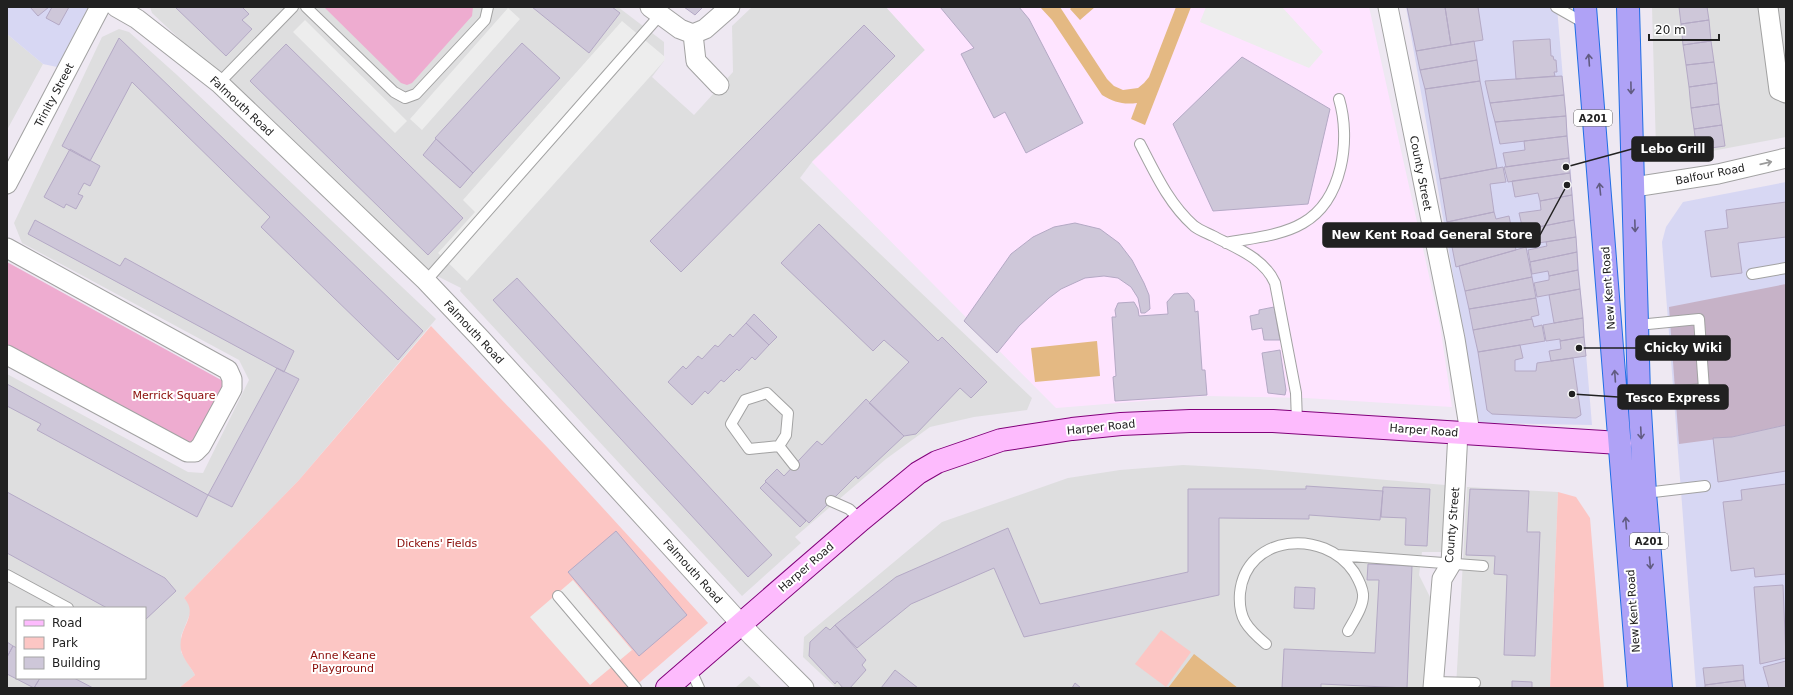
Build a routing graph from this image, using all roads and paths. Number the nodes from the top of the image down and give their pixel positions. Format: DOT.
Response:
graph roads {
  1 [pos="100,7"];
  2 [pos="116,7"];
  3 [pos="293,7"];
  4 [pos="306,7"];
  5 [pos="488,7"];
  6 [pos="730,7"];
  7 [pos="1388,7"];
  8 [pos="1556,7"];
  9 [pos="1628,7"];
  10 [pos="1768,7"];
  11 [pos="655,11"];
  12 [pos="1586,16"];
  13 [pos="693,34"];
  14 [pos="219,83"];
  15 [pos="719,85"];
  16 [pos="1786,93"];
  17 [pos="1339,99"];
  18 [pos="1140,144"];
  19 [pos="1786,158"];
  20 [pos="8,178"];
  21 [pos="1634,187"];
  22 [pos="1226,243"];
  23 [pos="7,248"];
  24 [pos="1786,268"];
  25 [pos="1752,274"];
  26 [pos="426,282"];
  27 [pos="1638,325"];
  28 [pos="7,355"];
  29 [pos="1639,394"];
  30 [pos="1297,422"];
  31 [pos="1464,433"];
  32 [pos="1620,443"];
  33 [pos="779,446"];
  34 [pos="794,465"];
  35 [pos="1705,486"];
  36 [pos="1645,493"];
  37 [pos="830,501"];
  38 [pos="860,520"];
  39 [pos="1337,555"];
  40 [pos="1451,564"];
  41 [pos="1483,566"];
  42 [pos="7,576"];
  43 [pos="558,596"];
  44 [pos="66,607"];
  45 [pos="741,624"];
  46 [pos="1348,631"];
  47 [pos="1266,644"];
  48 [pos="690,668"];
  49 [pos="1475,683"];
  50 [pos="1434,685"];
  51 [pos="636,688"];
  52 [pos="667,688"];
  53 [pos="699,688"];
  54 [pos="804,688"];
  55 [pos="1639,688"];
  56 [pos="1661,688"];
  1 -- 20 [label="street, Trinity Street"];
  2 -- 14 [label="street, Falmouth Road"];
  3 -- 14 [label="lane"];
  4 -- 5 [label="lane"];
  6 -- 13 [label="street"];
  7 -- 31 [label="street, County Street"];
  8 -- 12 [label="lane"];
  9 -- 21 [label="highway, New Kent Road / A201, one-way"];
  10 -- 16 [label="street"];
  11 -- 13 [label="street"];
  11 -- 26 [label="lane"];
  32 -- 12 [label="highway, New Kent Road / A201, one-way"];
  13 -- 15 [label="street"];
  14 -- 26 [label="street, Falmouth Road"];
  17 -- 22 [label="lane"];
  18 -- 22 [label="lane"];
  21 -- 19 [label="street, Balfour Road, one-way"];
  21 -- 27 [label="highway, New Kent Road / A201, one-way"];
  22 -- 30 [label="lane"];
  23 -- 28 [label="street"];
  24 -- 25 [label="lane"];
  26 -- 45 [label="street, Falmouth Road"];
  27 -- 29 [label="highway, New Kent Road / A201"];
  27 -- 29 [label="lane"];
  29 -- 36 [label="highway, New Kent Road / A201, one-way"];
  30 -- 31 [label="main road, Harper Road"];
  30 -- 38 [label="main road, Harper Road"];
  31 -- 32 [label="main road, Harper Road"];
  31 -- 40 [label="street, County Street"];
  55 -- 32 [label="highway, New Kent Road / A201, one-way"];
  33 -- 33 [label="lane"];
  33 -- 34 [label="lane"];
  35 -- 36 [label="lane"];
  36 -- 56 [label="highway, New Kent Road / A201, one-way"];
  37 -- 38 [label="lane"];
  38 -- 45 [label="main road, Harper Road"];
  39 -- 40 [label="lane"];
  39 -- 46 [label="lane"];
  39 -- 47 [label="lane"];
  40 -- 41 [label="lane"];
  40 -- 50 [label="street, County Street"];
  42 -- 44 [label="lane"];
  43 -- 51 [label="lane"];
  45 -- 48 [label="main road, Harper Road"];
  45 -- 54 [label="street, Falmouth Road"];
  48 -- 52 [label="main road, Harper Road"];
  48 -- 53 [label="lane"];
  49 -- 50 [label="lane"];
}
